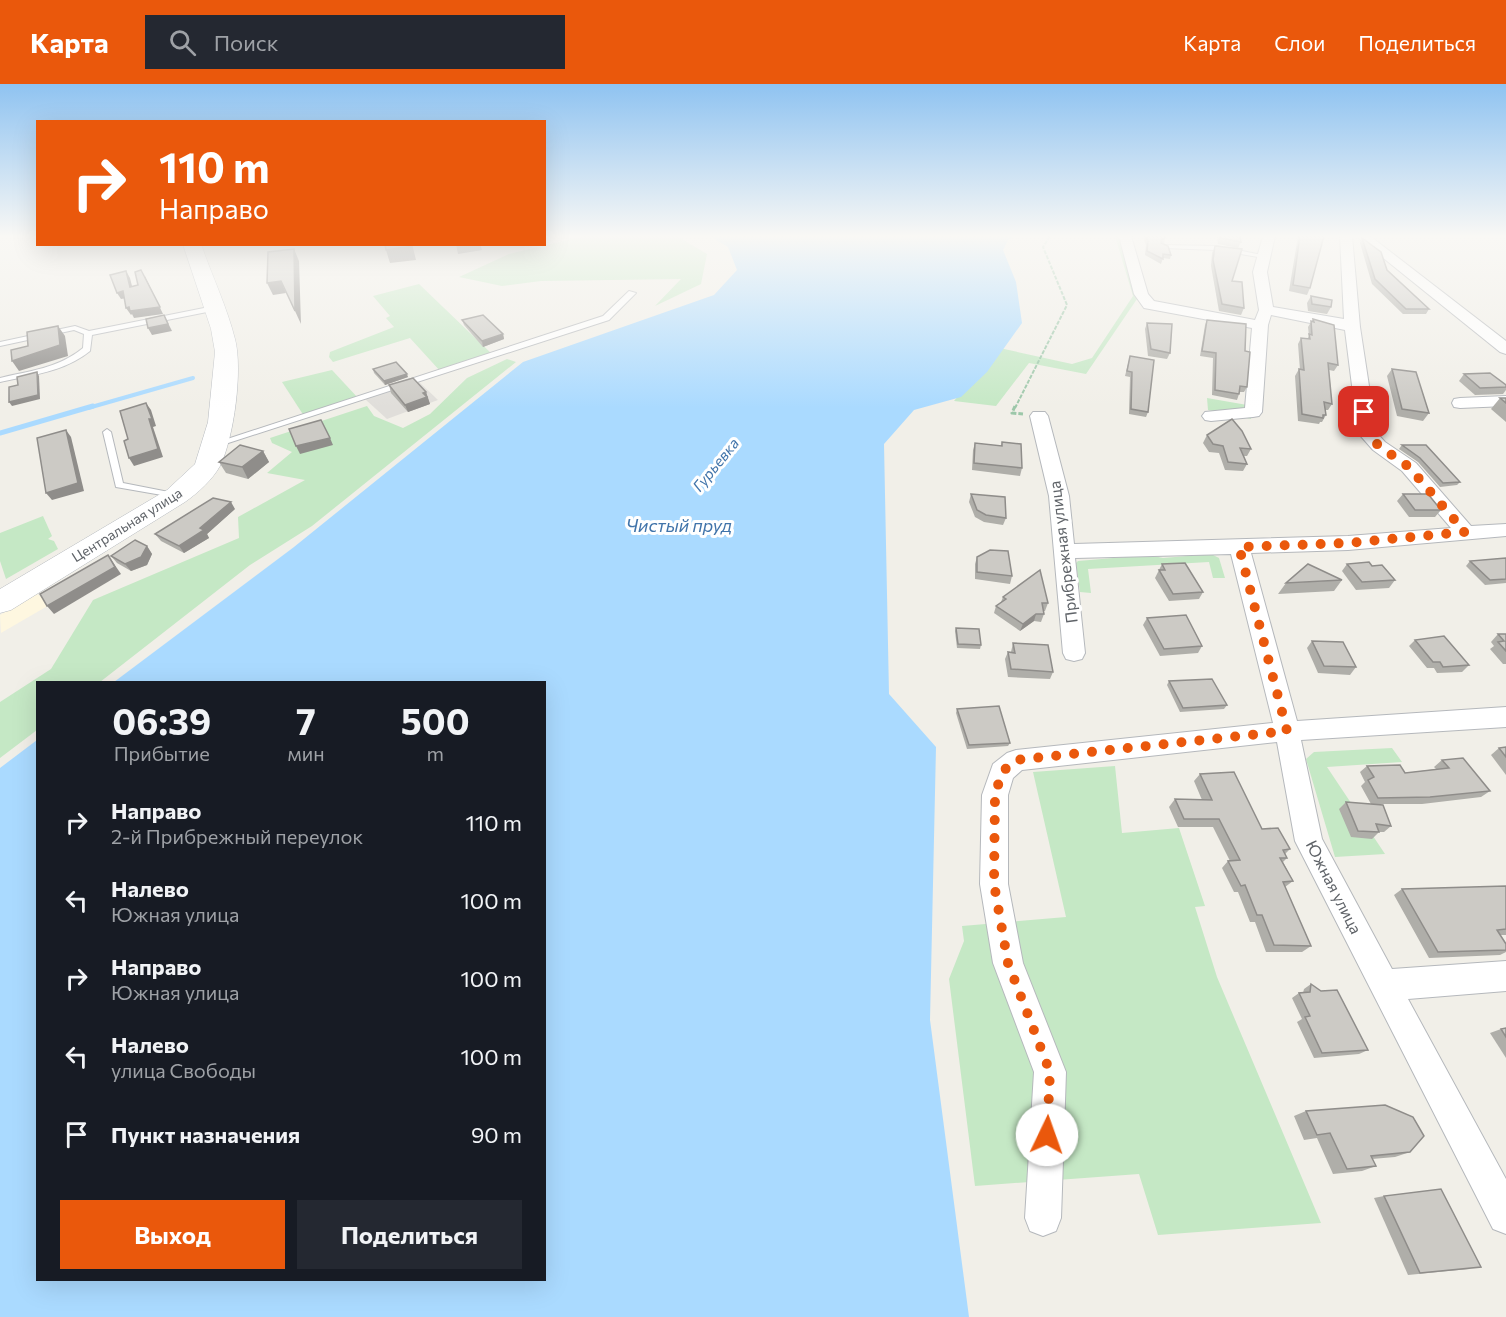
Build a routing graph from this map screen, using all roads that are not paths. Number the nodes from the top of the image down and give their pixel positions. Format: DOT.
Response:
graph roads {
  1 [pos="632,293"];
  2 [pos="209,294"];
  3 [pos="1141,294"];
  4 [pos="1261,294"];
  5 [pos="1350,294"];
  6 [pos="1435,294"];
  7 [pos="214,308"];
  8 [pos="1263,317"];
  9 [pos="1352,327"];
  10 [pos="88,333"];
  11 [pos="0,344"];
  12 [pos="1506,349"];
  13 [pos="0,380"];
  14 [pos="1506,401"];
  15 [pos="1460,403"];
  16 [pos="1039,416"];
  17 [pos="1212,416"];
  18 [pos="107,432"];
  19 [pos="216,444"];
  20 [pos="176,496"];
  21 [pos="1506,530"];
  22 [pos="1465,532"];
  23 [pos="1239,547"];
  24 [pos="1065,551"];
  25 [pos="0,603"];
  26 [pos="1074,653"];
  27 [pos="1506,717"];
  28 [pos="1287,731"];
  29 [pos="1506,976"];
  30 [pos="1386,985"];
  31 [pos="1506,1216"];
  32 [pos="1043,1218"];
  1 -- 19 [label="lane"];
  2 -- 7 [label="main road, Центральная улица"];
  3 -- 8 [label="street"];
  4 -- 8 [label="street"];
  5 -- 9 [label="street"];
  6 -- 12 [label="street"];
  7 -- 10 [label="lane"];
  7 -- 19 [label="main road, Центральная улица"];
  8 -- 9 [label="street"];
  8 -- 17 [label="street"];
  9 -- 22 [label="street"];
  10 -- 11 [label="lane"];
  10 -- 13 [label="lane"];
  14 -- 15 [label="street"];
  16 -- 24 [label="street, Прибрежная улица"];
  18 -- 20 [label="lane"];
  19 -- 20 [label="main road, Центральная улица"];
  20 -- 25 [label="main road, Центральная улица"];
  21 -- 22 [label="street"];
  22 -- 23 [label="street"];
  23 -- 24 [label="street"];
  23 -- 28 [label="street, Южная улица"];
  24 -- 26 [label="street, Прибрежная улица"];
  27 -- 28 [label="street"];
  28 -- 30 [label="street, Южная улица"];
  28 -- 32 [label="street"];
  29 -- 30 [label="street"];
  30 -- 31 [label="street, Южная улица"];
}
